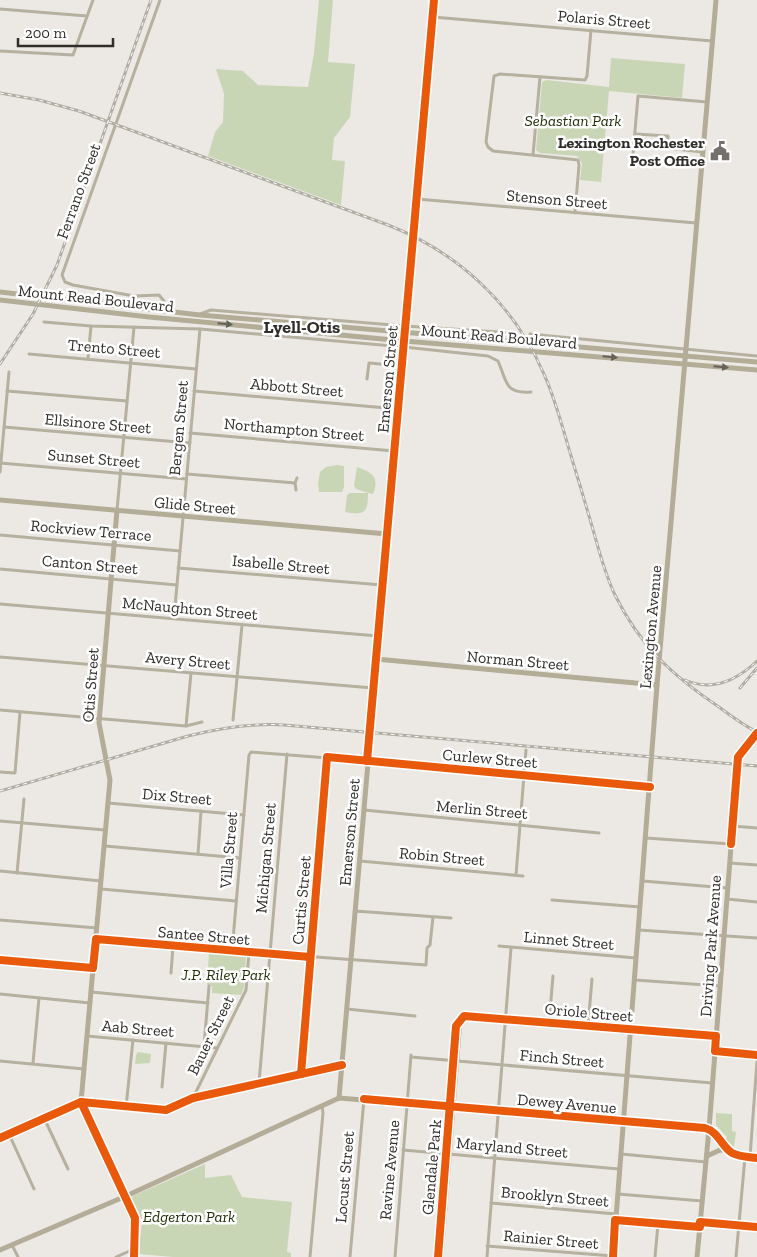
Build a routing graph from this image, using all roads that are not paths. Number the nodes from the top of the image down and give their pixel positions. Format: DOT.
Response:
graph roads {
  1 [pos="93,0"];
  2 [pos="160,0"];
  3 [pos="434,0"];
  4 [pos="716,0"];
  5 [pos="0,9"];
  6 [pos="87,16"];
  7 [pos="433,17"];
  8 [pos="591,30"];
  9 [pos="712,41"];
  10 [pos="0,51"];
  11 [pos="540,77"];
  12 [pos="707,102"];
  13 [pos="635,134"];
  14 [pos="702,152"];
  15 [pos="633,154"];
  16 [pos="533,155"];
  17 [pos="416,199"];
  18 [pos="575,213"];
  19 [pos="696,223"];
  20 [pos="0,292"];
  21 [pos="0,300"];
  22 [pos="164,311"];
  23 [pos="149,317"];
  24 [pos="176,320"];
  25 [pos="44,322"];
  26 [pos="91,326"];
  27 [pos="134,327"];
  28 [pos="200,329"];
  29 [pos="405,329"];
  30 [pos="512,333"];
  31 [pos="530,334"];
  32 [pos="404,344"];
  33 [pos="652,345"];
  34 [pos="686,349"];
  35 [pos="644,352"];
  36 [pos="29,354"];
  37 [pos="685,356"];
  38 [pos="757,356"];
  39 [pos="88,358"];
  40 [pos="131,362"];
  41 [pos="757,362"];
  42 [pos="684,363"];
  43 [pos="402,366"];
  44 [pos="196,368"];
  45 [pos="757,370"];
  46 [pos="9,372"];
  47 [pos="367,379"];
  48 [pos="7,391"];
  49 [pos="194,391"];
  50 [pos="531,392"];
  51 [pos="127,401"];
  52 [pos="398,409"];
  53 [pos="3,425"];
  54 [pos="190,433"];
  55 [pos="124,437"];
  56 [pos="190,443"];
  57 [pos="394,451"];
  58 [pos="0,463"];
  59 [pos="0,472"];
  60 [pos="121,473"];
  61 [pos="187,476"];
  62 [pos="297,478"];
  63 [pos="295,484"];
  64 [pos="296,490"];
  65 [pos="0,500"];
  66 [pos="118,510"];
  67 [pos="183,516"];
  68 [pos="387,534"];
  69 [pos="0,535"];
  70 [pos="114,545"];
  71 [pos="180,551"];
  72 [pos="178,568"];
  73 [pos="0,569"];
  74 [pos="111,578"];
  75 [pos="177,584"];
  76 [pos="382,585"];
  77 [pos="0,604"];
  78 [pos="108,613"];
  79 [pos="174,618"];
  80 [pos="242,625"];
  81 [pos="378,636"];
  82 [pos="0,657"];
  83 [pos="376,659"];
  84 [pos="104,666"];
  85 [pos="191,673"];
  86 [pos="237,676"];
  87 [pos="657,685"];
  88 [pos="374,688"];
  89 [pos="0,710"];
  90 [pos="20,712"];
  91 [pos="99,718"];
  92 [pos="234,720"];
  93 [pos="202,722"];
  94 [pos="186,726"];
  95 [pos="757,733"];
  96 [pos="526,750"];
  97 [pos="251,752"];
  98 [pos="287,754"];
  99 [pos="327,757"];
  100 [pos="367,761"];
  101 [pos="0,772"];
  102 [pos="524,775"];
  103 [pos="650,787"];
  104 [pos="24,799"];
  105 [pos="108,803"];
  106 [pos="363,810"];
  107 [pos="201,811"];
  108 [pos="244,815"];
  109 [pos="0,821"];
  110 [pos="21,823"];
  111 [pos="520,825"];
  112 [pos="732,826"];
  113 [pos="757,828"];
  114 [pos="105,830"];
  115 [pos="599,833"];
  116 [pos="646,838"];
  117 [pos="731,844"];
  118 [pos="104,846"];
  119 [pos="198,854"];
  120 [pos="240,858"];
  121 [pos="359,861"];
  122 [pos="729,863"];
  123 [pos="757,865"];
  124 [pos="0,871"];
  125 [pos="17,872"];
  126 [pos="516,875"];
  127 [pos="523,876"];
  128 [pos="101,881"];
  129 [pos="643,881"];
  130 [pos="727,888"];
  131 [pos="100,889"];
  132 [pos="726,899"];
  133 [pos="552,900"];
  134 [pos="236,901"];
  135 [pos="757,902"];
  136 [pos="640,907"];
  137 [pos="355,911"];
  138 [pos="433,917"];
  139 [pos="451,918"];
  140 [pos="0,920"];
  141 [pos="96,928"];
  142 [pos="639,930"];
  143 [pos="724,936"];
  144 [pos="757,938"];
  145 [pos="96,939"];
  146 [pos="173,946"];
  147 [pos="500,946"];
  148 [pos="511,948"];
  149 [pos="232,951"];
  150 [pos="249,952"];
  151 [pos="270,954"];
  152 [pos="310,957"];
  153 [pos="636,958"];
  154 [pos="0,960"];
  155 [pos="350,960"];
  156 [pos="93,968"];
  157 [pos="171,973"];
  158 [pos="553,976"];
  159 [pos="592,979"];
  160 [pos="635,980"];
  161 [pos="209,986"];
  162 [pos="720,986"];
  163 [pos="91,992"];
  164 [pos="0,994"];
  165 [pos="39,998"];
  166 [pos="90,1003"];
  167 [pos="208,1003"];
  168 [pos="346,1009"];
  169 [pos="415,1016"];
  170 [pos="461,1019"];
  171 [pos="506,1019"];
  172 [pos="549,1023"];
  173 [pos="588,1026"];
  174 [pos="631,1030"];
  175 [pos="87,1036"];
  176 [pos="716,1036"];
  177 [pos="133,1040"];
  178 [pos="166,1043"];
  179 [pos="204,1046"];
  180 [pos="217,1048"];
  181 [pos="714,1051"];
  182 [pos="757,1054"];
  183 [pos="411,1056"];
  184 [pos="0,1061"];
  185 [pos="456,1061"];
  186 [pos="757,1061"];
  187 [pos="33,1063"];
  188 [pos="342,1065"];
  189 [pos="502,1065"];
  190 [pos="84,1068"];
  191 [pos="301,1074"];
  192 [pos="627,1076"];
  193 [pos="712,1082"];
  194 [pos="259,1083"];
  195 [pos="162,1087"];
  196 [pos="193,1098"];
  197 [pos="339,1098"];
  198 [pos="364,1099"];
  199 [pos="81,1102"];
  200 [pos="407,1103"];
  201 [pos="322,1106"];
  202 [pos="126,1107"];
  203 [pos="452,1107"];
  204 [pos="498,1111"];
  205 [pos="44,1118"];
  206 [pos="623,1122"];
  207 [pos="709,1129"];
  208 [pos="9,1134"];
  209 [pos="0,1138"];
  210 [pos="403,1150"];
  211 [pos="729,1150"];
  212 [pos="448,1154"];
  213 [pos="621,1154"];
  214 [pos="707,1156"];
  215 [pos="748,1157"];
  216 [pos="494,1158"];
  217 [pos="757,1158"];
  218 [pos="706,1162"];
  219 [pos="68,1169"];
  220 [pos="620,1169"];
  221 [pos="34,1189"];
  222 [pos="618,1194"];
  223 [pos="126,1196"];
  224 [pos="702,1201"];
  225 [pos="491,1203"];
  226 [pos="616,1214"];
  227 [pos="616,1220"];
  228 [pos="658,1224"];
  229 [pos="700,1225"];
  230 [pos="739,1226"];
  231 [pos="757,1227"];
  232 [pos="12,1245"];
  233 [pos="487,1246"];
  234 [pos="134,1249"];
  235 [pos="0,1250"];
  236 [pos="18,1257"];
  237 [pos="116,1257"];
  238 [pos="134,1257"];
  239 [pos="310,1257"];
  240 [pos="350,1257"];
  241 [pos="395,1257"];
  242 [pos="438,1257"];
  243 [pos="442,1257"];
  244 [pos="486,1257"];
  245 [pos="612,1257"];
  246 [pos="655,1257"];
  247 [pos="698,1257"];
  248 [pos="736,1257"];
  1 -- 6 [label="street"];
  2 -- 22 [label="street, Ferrano Street"];
  3 -- 7 [label="street, Emerson Street"];
  4 -- 9 [label="street, Lexington Avenue"];
  5 -- 6 [label="street"];
  6 -- 10 [label="street"];
  7 -- 8 [label="street, Polaris Street"];
  7 -- 17 [label="street, Emerson Street"];
  8 -- 9 [label="street, Polaris Street"];
  8 -- 11 [label="street"];
  9 -- 12 [label="street, Lexington Avenue"];
  11 -- 16 [label="street"];
  11 -- 16 [label="street"];
  12 -- 13 [label="street"];
  12 -- 14 [label="street, Lexington Avenue"];
  13 -- 14 [label="street"];
  13 -- 15 [label="street"];
  14 -- 19 [label="street, Lexington Avenue"];
  16 -- 18 [label="street"];
  17 -- 18 [label="street, Stenson Street"];
  17 -- 29 [label="street, Emerson Street"];
  18 -- 19 [label="street, Stenson Street"];
  19 -- 34 [label="street, Lexington Avenue"];
  20 -- 22 [label="street, Mount Read Boulevard"];
  21 -- 23 [label="street, Mount Read Boulevard"];
  22 -- 23 [label="street"];
  22 -- 24 [label="street"];
  22 -- 29 [label="street, Mount Read Boulevard"];
  23 -- 24 [label="street, Mount Read Boulevard"];
  24 -- 32 [label="street, Mount Read Boulevard, one-way"];
  25 -- 26 [label="street, Mount Read Boulevard"];
  26 -- 27 [label="street, Mount Read Boulevard"];
  26 -- 39 [label="street"];
  27 -- 28 [label="street, Mount Read Boulevard"];
  27 -- 40 [label="street, Otis Street"];
  28 -- 32 [label="street, Mount Read Boulevard"];
  28 -- 44 [label="street, Bergen Street"];
  29 -- 30 [label="street, Mount Read Boulevard"];
  29 -- 32 [label="street, Emerson Street"];
  29 -- 35 [label="street, Mount Read Boulevard"];
  31 -- 33 [label="street, Mount Read Boulevard"];
  32 -- 42 [label="street, Mount Read Boulevard, one-way"];
  32 -- 43 [label="street, Emerson Street"];
  32 -- 50 [label="street"];
  33 -- 34 [label="street, Mount Read Boulevard"];
  33 -- 35 [label="street"];
  34 -- 37 [label="street, Lexington Avenue"];
  34 -- 38 [label="street, Mount Read Boulevard"];
  35 -- 37 [label="street, Mount Read Boulevard"];
  36 -- 39 [label="street, Trento Street"];
  37 -- 41 [label="street, Mount Read Boulevard"];
  37 -- 42 [label="street, Lexington Avenue"];
  39 -- 40 [label="street, Trento Street"];
  40 -- 44 [label="street, Trento Street"];
  40 -- 51 [label="street, Otis Street"];
  42 -- 45 [label="street, Mount Read Boulevard, one-way"];
  42 -- 87 [label="street, Lexington Avenue"];
  43 -- 47 [label="street"];
  43 -- 52 [label="street, Emerson Street"];
  44 -- 49 [label="street, Bergen Street"];
  46 -- 48 [label="street"];
  48 -- 51 [label="street"];
  48 -- 53 [label="street"];
  49 -- 52 [label="street, Abbott Street"];
  49 -- 54 [label="street, Bergen Street"];
  51 -- 55 [label="street, Otis Street"];
  52 -- 57 [label="street, Emerson Street"];
  53 -- 55 [label="street, Ellsinore Street"];
  53 -- 58 [label="street"];
  54 -- 56 [label="street, Bergen Street"];
  54 -- 57 [label="street, Northampton Street"];
  55 -- 56 [label="street, Ellsinore Street"];
  55 -- 60 [label="street, Otis Street"];
  56 -- 61 [label="street, Bergen Street"];
  57 -- 68 [label="street, Emerson Street"];
  58 -- 59 [label="street"];
  58 -- 60 [label="street, Sunset Street"];
  60 -- 61 [label="street, Sunset Street"];
  60 -- 66 [label="street, Otis Street"];
  61 -- 63 [label="street, Sunset Street"];
  61 -- 67 [label="street, Bergen Street"];
  62 -- 63 [label="street"];
  63 -- 64 [label="street"];
  65 -- 66 [label="street, Glide Street"];
  66 -- 67 [label="street, Glide Street"];
  66 -- 70 [label="street, Otis Street"];
  67 -- 68 [label="street, Glide Street"];
  67 -- 71 [label="street, Bergen Street"];
  68 -- 76 [label="street, Emerson Street"];
  69 -- 70 [label="street, Rockview Terrace"];
  70 -- 71 [label="street, Rockview Terrace"];
  70 -- 74 [label="street, Otis Street"];
  71 -- 72 [label="street, Bergen Street"];
  72 -- 75 [label="street, Bergen Street"];
  72 -- 76 [label="street, Isabelle Street"];
  73 -- 74 [label="street, Canton Street"];
  74 -- 75 [label="street, Canton Street"];
  74 -- 78 [label="street, Otis Street"];
  75 -- 79 [label="street, Bergen Street"];
  76 -- 81 [label="street, Emerson Street"];
  77 -- 78 [label="street, McNaughton Street"];
  78 -- 79 [label="street, McNaughton Street"];
  78 -- 84 [label="street, Otis Street"];
  79 -- 80 [label="street, McNaughton Street"];
  80 -- 81 [label="street, McNaughton Street"];
  80 -- 86 [label="street"];
  81 -- 83 [label="street, Emerson Street"];
  82 -- 84 [label="street, Avery Street"];
  83 -- 87 [label="street, Norman Street"];
  83 -- 88 [label="street, Emerson Street"];
  84 -- 85 [label="street, Avery Street"];
  84 -- 91 [label="street, Otis Street"];
  85 -- 86 [label="street, Avery Street"];
  85 -- 94 [label="street"];
  86 -- 88 [label="street, Avery Street"];
  86 -- 92 [label="street"];
  87 -- 103 [label="street, Lexington Avenue"];
  88 -- 100 [label="street, Emerson Street"];
  89 -- 90 [label="street"];
  90 -- 91 [label="street"];
  90 -- 101 [label="street"];
  91 -- 94 [label="street"];
  91 -- 105 [label="street, Otis Street"];
  93 -- 94 [label="street"];
  95 -- 112 [label="street, Driving Park Avenue"];
  96 -- 102 [label="street"];
  97 -- 98 [label="street, Curlew Street"];
  97 -- 108 [label="street, Villa Street"];
  98 -- 99 [label="street, Curlew Street"];
  98 -- 151 [label="street, Michigan Street"];
  99 -- 100 [label="street, Curlew Street"];
  99 -- 152 [label="street, Curtis Street"];
  100 -- 102 [label="street, Curlew Street"];
  100 -- 106 [label="street, Emerson Street"];
  102 -- 103 [label="street, Curlew Street"];
  102 -- 111 [label="street"];
  103 -- 116 [label="street, Lexington Avenue"];
  104 -- 110 [label="street"];
  105 -- 107 [label="street, Dix Street"];
  105 -- 114 [label="street, Otis Street"];
  106 -- 111 [label="street, Merlin Street"];
  106 -- 121 [label="street, Emerson Street"];
  107 -- 108 [label="street, Dix Street"];
  107 -- 119 [label="street"];
  108 -- 120 [label="street, Villa Street"];
  109 -- 110 [label="street"];
  110 -- 114 [label="street"];
  110 -- 125 [label="street"];
  111 -- 115 [label="street, Merlin Street"];
  111 -- 126 [label="street"];
  112 -- 113 [label="street"];
  112 -- 117 [label="street, Driving Park Avenue"];
  114 -- 118 [label="street, Otis Street"];
  116 -- 117 [label="street"];
  116 -- 129 [label="street, Lexington Avenue"];
  117 -- 122 [label="street, Driving Park Avenue"];
  118 -- 119 [label="street"];
  118 -- 128 [label="street, Otis Street"];
  119 -- 120 [label="street"];
  120 -- 134 [label="street, Villa Street"];
  121 -- 126 [label="street, Robin Street"];
  121 -- 137 [label="street, Emerson Street"];
  122 -- 123 [label="street"];
  122 -- 130 [label="street, Driving Park Avenue"];
  124 -- 125 [label="street"];
  125 -- 128 [label="street"];
  126 -- 127 [label="street, Robin Street"];
  128 -- 131 [label="street, Otis Street"];
  129 -- 130 [label="street"];
  129 -- 136 [label="street, Lexington Avenue"];
  130 -- 132 [label="street, Driving Park Avenue"];
  131 -- 134 [label="street"];
  131 -- 141 [label="street, Otis Street"];
  132 -- 135 [label="street"];
  132 -- 143 [label="street, Driving Park Avenue"];
  133 -- 136 [label="street"];
  134 -- 149 [label="street, Villa Street"];
  136 -- 142 [label="street, Lexington Avenue"];
  137 -- 138 [label="street"];
  137 -- 155 [label="street, Emerson Street"];
  138 -- 139 [label="street"];
  138 -- 155 [label="street, Santee Street"];
  140 -- 141 [label="street"];
  141 -- 145 [label="street, Otis Street"];
  142 -- 143 [label="street"];
  142 -- 153 [label="street, Lexington Avenue"];
  143 -- 144 [label="street"];
  143 -- 162 [label="street, Driving Park Avenue"];
  145 -- 146 [label="street, Santee Street"];
  145 -- 156 [label="street, Otis Street"];
  146 -- 149 [label="street, Santee Street"];
  146 -- 157 [label="street"];
  147 -- 148 [label="street, Linnet Street"];
  148 -- 153 [label="street, Linnet Street"];
  148 -- 171 [label="street"];
  149 -- 150 [label="street, Santee Street"];
  150 -- 151 [label="street, Santee Street"];
  150 -- 180 [label="street, Bauer Street"];
  151 -- 152 [label="street, Santee Street"];
  151 -- 194 [label="street, Michigan Street"];
  152 -- 155 [label="street, Santee Street"];
  152 -- 191 [label="street, Curtis Street"];
  153 -- 160 [label="street, Lexington Avenue"];
  154 -- 156 [label="street"];
  155 -- 168 [label="street, Emerson Street"];
  156 -- 163 [label="street, Otis Street"];
  158 -- 172 [label="street"];
  159 -- 173 [label="street"];
  160 -- 162 [label="street"];
  160 -- 174 [label="street, Lexington Avenue"];
  161 -- 167 [label="street"];
  162 -- 176 [label="street, Driving Park Avenue"];
  163 -- 166 [label="street, Otis Street"];
  163 -- 167 [label="street"];
  164 -- 165 [label="street"];
  165 -- 166 [label="street"];
  165 -- 187 [label="street"];
  166 -- 175 [label="street, Otis Street"];
  167 -- 179 [label="street"];
  168 -- 169 [label="street"];
  168 -- 188 [label="street, Emerson Street"];
  170 -- 171 [label="street, Oriole Street"];
  170 -- 185 [label="street, Glendale Park"];
  171 -- 172 [label="street, Oriole Street"];
  171 -- 189 [label="street"];
  172 -- 173 [label="street, Oriole Street"];
  173 -- 174 [label="street, Oriole Street"];
  174 -- 176 [label="street, Oriole Street"];
  174 -- 192 [label="street, Lexington Avenue"];
  175 -- 177 [label="street, Aab Street"];
  175 -- 190 [label="street, Otis Street"];
  176 -- 181 [label="street, Driving Park Avenue"];
  177 -- 178 [label="street, Aab Street"];
  177 -- 202 [label="street"];
  178 -- 179 [label="street, Aab Street"];
  178 -- 195 [label="street"];
  179 -- 180 [label="street, Aab Street"];
  180 -- 196 [label="street, Bauer Street"];
  181 -- 182 [label="street"];
  181 -- 193 [label="street, Driving Park Avenue"];
  183 -- 185 [label="street, Finch Street"];
  183 -- 200 [label="street, Ravine Avenue"];
  184 -- 187 [label="street"];
  185 -- 189 [label="street, Finch Street"];
  185 -- 203 [label="street, Glendale Park"];
  186 -- 215 [label="street"];
  187 -- 190 [label="street"];
  188 -- 191 [label="street"];
  188 -- 197 [label="street, Emerson Street"];
  189 -- 192 [label="street, Finch Street"];
  189 -- 204 [label="street"];
  190 -- 199 [label="street, Otis Street"];
  191 -- 194 [label="street"];
  192 -- 193 [label="street, Finch Street"];
  192 -- 206 [label="street, Lexington Avenue"];
  193 -- 207 [label="street, Driving Park Avenue"];
  194 -- 196 [label="street"];
  196 -- 202 [label="street"];
  197 -- 198 [label="street, Dewey Avenue"];
  197 -- 201 [label="street, Dewey Avenue"];
  198 -- 200 [label="street, Dewey Avenue"];
  198 -- 240 [label="street, Locust Street"];
  199 -- 202 [label="street"];
  199 -- 205 [label="street"];
  199 -- 223 [label="street"];
  200 -- 203 [label="street, Dewey Avenue"];
  200 -- 210 [label="street, Ravine Avenue"];
  201 -- 223 [label="street, Dewey Avenue"];
  201 -- 239 [label="street"];
  203 -- 204 [label="street, Dewey Avenue"];
  203 -- 212 [label="street, Glendale Park"];
  204 -- 206 [label="street, Dewey Avenue"];
  204 -- 216 [label="street"];
  205 -- 208 [label="street"];
  205 -- 219 [label="street"];
  206 -- 207 [label="street, Dewey Avenue"];
  206 -- 213 [label="street, Lexington Avenue"];
  207 -- 211 [label="street"];
  207 -- 214 [label="street, Driving Park Avenue"];
  208 -- 209 [label="street"];
  208 -- 221 [label="street"];
  210 -- 212 [label="street, Maryland Street"];
  210 -- 241 [label="street, Ravine Avenue"];
  211 -- 214 [label="street"];
  211 -- 215 [label="street"];
  212 -- 216 [label="street, Maryland Street"];
  212 -- 242 [label="street, Glendale Park"];
  212 -- 243 [label="street, Glendale Park"];
  213 -- 218 [label="street"];
  213 -- 220 [label="street, Lexington Avenue"];
  214 -- 218 [label="street, Driving Park Avenue"];
  215 -- 217 [label="street"];
  215 -- 230 [label="street"];
  216 -- 220 [label="street, Maryland Street"];
  216 -- 225 [label="street"];
  218 -- 224 [label="street, Driving Park Avenue"];
  220 -- 222 [label="street, Lexington Avenue"];
  222 -- 224 [label="street"];
  222 -- 226 [label="street, Lexington Avenue"];
  223 -- 232 [label="street, Dewey Avenue"];
  223 -- 234 [label="street"];
  224 -- 229 [label="street, Driving Park Avenue"];
  225 -- 226 [label="street, Brooklyn Street"];
  225 -- 233 [label="street"];
  226 -- 227 [label="street, Lexington Avenue"];
  227 -- 228 [label="street"];
  227 -- 245 [label="street, Lexington Avenue"];
  228 -- 229 [label="street"];
  228 -- 246 [label="street"];
  229 -- 230 [label="street"];
  229 -- 247 [label="street, Driving Park Avenue"];
  230 -- 231 [label="street"];
  230 -- 248 [label="street"];
  232 -- 235 [label="street, Dewey Avenue"];
  232 -- 236 [label="street"];
  233 -- 244 [label="street"];
  233 -- 245 [label="street, Rainier Street"];
  234 -- 237 [label="street"];
  234 -- 238 [label="street"];
}
